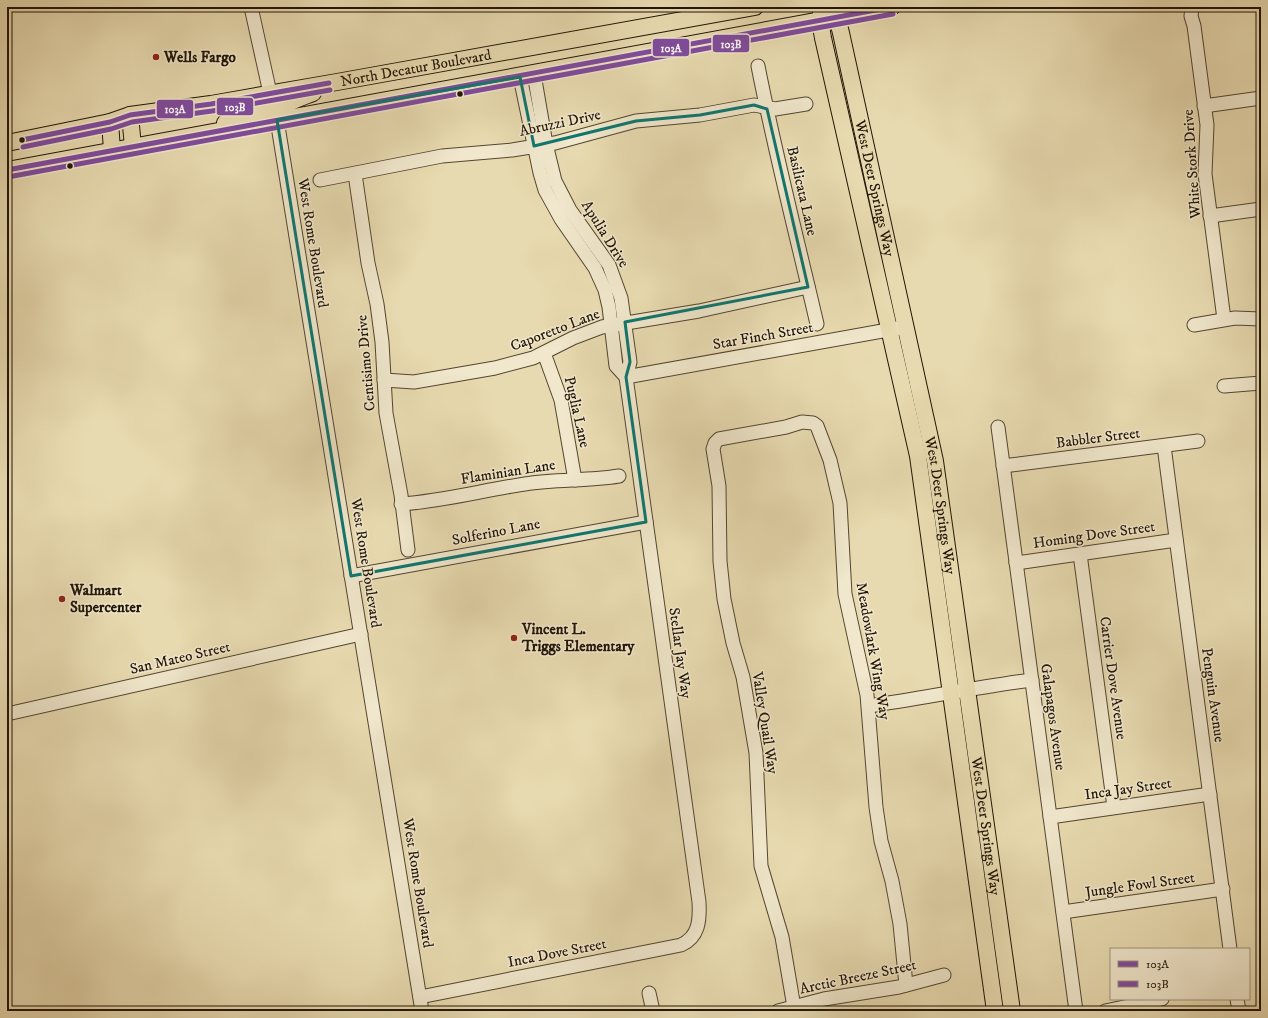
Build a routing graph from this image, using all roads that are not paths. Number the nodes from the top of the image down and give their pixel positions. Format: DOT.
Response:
graph roads {
  1 [pos="251,7"];
  2 [pos="755,7"];
  3 [pos="892,7"];
  4 [pos="1192,7"];
  5 [pos="834,12"];
  6 [pos="821,14"];
  7 [pos="758,66"];
  8 [pos="527,75"];
  9 [pos="337,82"];
  10 [pos="270,93"];
  11 [pos="1261,98"];
  12 [pos="806,104"];
  13 [pos="1204,106"];
  14 [pos="767,108"];
  15 [pos="130,115"];
  16 [pos="277,120"];
  17 [pos="110,122"];
  18 [pos="195,135"];
  19 [pos="7,143"];
  20 [pos="540,145"];
  21 [pos="133,147"];
  22 [pos="112,150"];
  23 [pos="7,170"];
  24 [pos="355,174"];
  25 [pos="320,180"];
  26 [pos="1261,209"];
  27 [pos="1210,216"];
  28 [pos="808,287"];
  29 [pos="1224,319"];
  30 [pos="1261,319"];
  31 [pos="625,322"];
  32 [pos="817,324"];
  33 [pos="611,325"];
  34 [pos="1194,325"];
  35 [pos="898,328"];
  36 [pos="544,353"];
  37 [pos="626,377"];
  38 [pos="384,380"];
  39 [pos="1261,383"];
  40 [pos="1224,386"];
  41 [pos="998,426"];
  42 [pos="1198,441"];
  43 [pos="715,443"];
  44 [pos="1164,446"];
  45 [pos="1003,466"];
  46 [pos="619,476"];
  47 [pos="575,480"];
  48 [pos="401,504"];
  49 [pos="646,522"];
  50 [pos="1176,540"];
  51 [pos="408,550"];
  52 [pos="1080,554"];
  53 [pos="1016,563"];
  54 [pos="351,576"];
  55 [pos="361,634"];
  56 [pos="1032,680"];
  57 [pos="959,691"];
  58 [pos="869,706"];
  59 [pos="7,714"];
  60 [pos="1210,794"];
  61 [pos="1114,808"];
  62 [pos="1050,816"];
  63 [pos="1223,889"];
  64 [pos="1063,912"];
  65 [pos="696,933"];
  66 [pos="1230,948"];
  67 [pos="944,975"];
  68 [pos="906,985"];
  69 [pos="649,993"];
  70 [pos="420,997"];
  71 [pos="1157,1000"];
  72 [pos="1237,1000"];
  73 [pos="794,1007"];
  74 [pos="422,1011"];
  75 [pos="653,1011"];
  76 [pos="778,1011"];
  77 [pos="995,1011"];
  78 [pos="1012,1011"];
  79 [pos="1076,1011"];
  80 [pos="1105,1011"];
  81 [pos="1239,1011"];
  1 -- 10 [label="street"];
  2 -- 9 [label="main road, North Decatur Boulevard"];
  3 -- 5 [label="main road, North Decatur Boulevard"];
  4 -- 13 [label="street, White Stork Drive"];
  5 -- 6 [label="main road, North Decatur Boulevard"];
  5 -- 35 [label="main road, West Deer Springs Way"];
  6 -- 8 [label="main road, North Decatur Boulevard"];
  6 -- 35 [label="main road, West Deer Springs Way"];
  7 -- 14 [label="street, Basilicata Lane"];
  8 -- 16 [label="main road, North Decatur Boulevard"];
  8 -- 20 [label="street, Apulia Drive"];
  9 -- 10 [label="main road, North Decatur Boulevard"];
  9 -- 16 [label="main road"];
  10 -- 15 [label="main road, North Decatur Boulevard"];
  10 -- 18 [label="main road"];
  11 -- 13 [label="street"];
  12 -- 14 [label="street, Abruzzi Drive"];
  13 -- 27 [label="street, White Stork Drive"];
  14 -- 20 [label="street, Abruzzi Drive"];
  14 -- 28 [label="street, Basilicata Lane"];
  15 -- 17 [label="main road, North Decatur Boulevard"];
  15 -- 21 [label="main road"];
  16 -- 18 [label="main road, North Decatur Boulevard"];
  16 -- 54 [label="street, West Rome Boulevard"];
  17 -- 19 [label="main road, North Decatur Boulevard"];
  17 -- 22 [label="main road"];
  18 -- 21 [label="main road, North Decatur Boulevard"];
  20 -- 24 [label="street, Abruzzi Drive"];
  20 -- 31 [label="street, Apulia Drive"];
  20 -- 33 [label="street, Apulia Drive"];
  21 -- 22 [label="main road, North Decatur Boulevard"];
  22 -- 23 [label="main road, North Decatur Boulevard"];
  24 -- 25 [label="street, Abruzzi Drive"];
  24 -- 38 [label="street, Centisimo Drive"];
  26 -- 27 [label="street"];
  27 -- 29 [label="street, White Stork Drive"];
  28 -- 31 [label="street, Caporetto Lane"];
  28 -- 32 [label="street, Basilicata Lane"];
  29 -- 30 [label="street"];
  29 -- 34 [label="street"];
  31 -- 33 [label="street, Caporetto Lane"];
  31 -- 37 [label="street, Apulia Drive"];
  33 -- 36 [label="street, Caporetto Lane"];
  33 -- 37 [label="street, Apulia Drive"];
  35 -- 37 [label="street, Star Finch Street"];
  35 -- 57 [label="main road, West Deer Springs Way"];
  36 -- 38 [label="street, Caporetto Lane"];
  36 -- 47 [label="street, Puglia Lane"];
  37 -- 49 [label="street, Stellar Jay Way"];
  38 -- 48 [label="street, Centisimo Drive"];
  39 -- 40 [label="street"];
  41 -- 45 [label="street, Galapagos Avenue"];
  42 -- 44 [label="street, Babbler Street"];
  43 -- 58 [label="street, Meadowlark Wing Way"];
  43 -- 73 [label="street, Valley Quail Way"];
  44 -- 45 [label="street, Babbler Street"];
  44 -- 50 [label="street, Penguin Avenue"];
  45 -- 53 [label="street, Galapagos Avenue"];
  46 -- 47 [label="street, Flaminian Lane"];
  47 -- 48 [label="street, Flaminian Lane"];
  48 -- 51 [label="street, Centisimo Drive"];
  49 -- 54 [label="street, Solferino Lane"];
  49 -- 65 [label="street, Stellar Jay Way"];
  50 -- 52 [label="street, Homing Dove Street"];
  50 -- 60 [label="street, Penguin Avenue"];
  52 -- 53 [label="street, Homing Dove Street"];
  52 -- 61 [label="street, Carrier Dove Avenue"];
  53 -- 56 [label="street, Galapagos Avenue"];
  54 -- 55 [label="street, West Rome Boulevard"];
  55 -- 59 [label="street, San Mateo Street"];
  55 -- 70 [label="street, West Rome Boulevard"];
  56 -- 57 [label="street"];
  56 -- 62 [label="street, Galapagos Avenue"];
  57 -- 58 [label="street"];
  57 -- 77 [label="main road, West Deer Springs Way"];
  57 -- 78 [label="main road, West Deer Springs Way"];
  58 -- 68 [label="street, Meadowlark Wing Way"];
  60 -- 61 [label="street, Inca Jay Street"];
  60 -- 63 [label="street, Penguin Avenue"];
  61 -- 62 [label="street, Inca Jay Street"];
  62 -- 64 [label="street, Galapagos Avenue"];
  63 -- 64 [label="street, Jungle Fowl Street"];
  63 -- 66 [label="street, Penguin Avenue"];
  64 -- 79 [label="street, Galapagos Avenue"];
  65 -- 70 [label="street, Inca Dove Street"];
  67 -- 68 [label="street, Arctic Breeze Street"];
  68 -- 73 [label="street, Arctic Breeze Street"];
  69 -- 75 [label="street"];
  70 -- 74 [label="street, West Rome Boulevard"];
  71 -- 80 [label="street"];
  72 -- 81 [label="street"];
  73 -- 76 [label="street, Arctic Breeze Street"];
}
